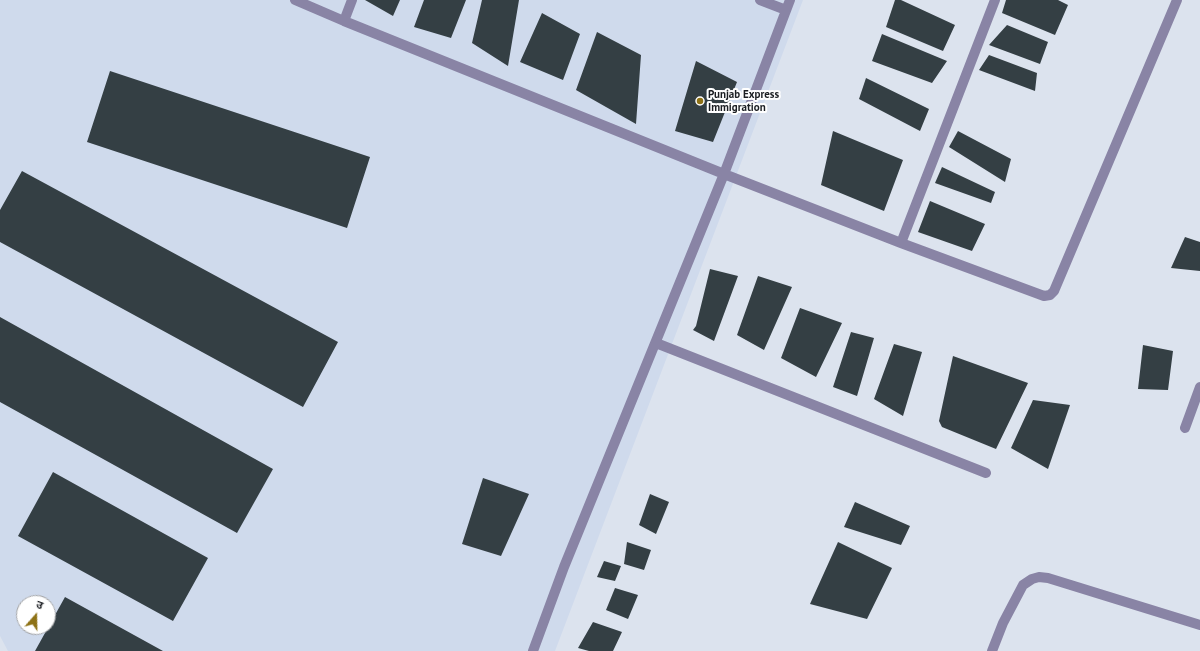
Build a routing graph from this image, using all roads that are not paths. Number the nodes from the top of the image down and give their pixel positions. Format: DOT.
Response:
graph roads {
  1 [pos="295,0"];
  2 [pos="352,0"];
  3 [pos="760,0"];
  4 [pos="790,0"];
  5 [pos="996,0"];
  6 [pos="1177,0"];
  7 [pos="786,10"];
  8 [pos="344,21"];
  9 [pos="724,174"];
  10 [pos="901,244"];
  11 [pos="656,343"];
  12 [pos="1200,387"];
  13 [pos="1185,428"];
  14 [pos="986,473"];
  15 [pos="1200,625"];
  16 [pos="533,651"];
  17 [pos="992,651"];
  1 -- 8 [label="street"];
  2 -- 8 [label="street"];
  3 -- 7 [label="street"];
  4 -- 7 [label="street"];
  5 -- 10 [label="street"];
  6 -- 10 [label="street"];
  7 -- 9 [label="street"];
  8 -- 9 [label="street"];
  9 -- 10 [label="street"];
  9 -- 11 [label="street"];
  11 -- 14 [label="street"];
  11 -- 16 [label="street"];
  12 -- 13 [label="street"];
  15 -- 17 [label="street"];
}
